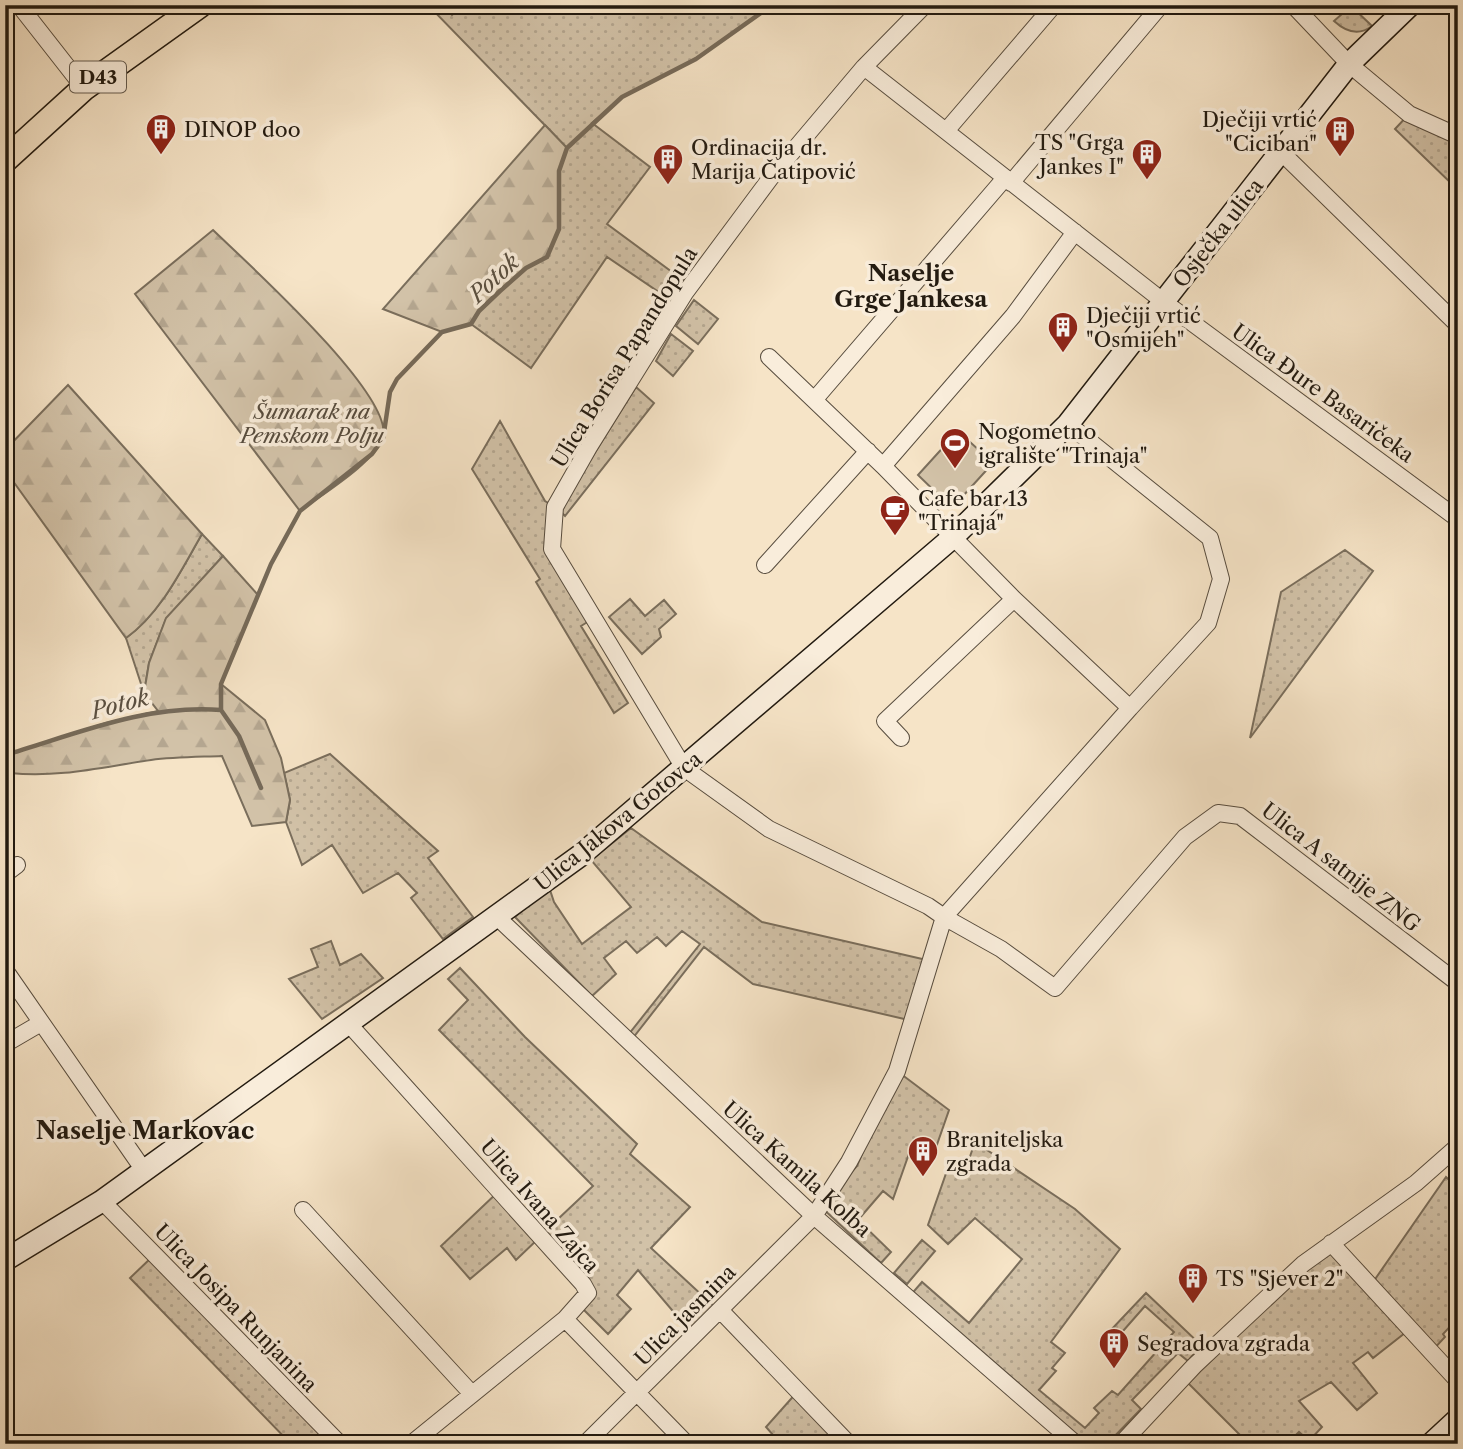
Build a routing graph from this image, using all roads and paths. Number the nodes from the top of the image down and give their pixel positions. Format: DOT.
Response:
graph roads {
  1 [pos="19,5"];
  2 [pos="200,5"];
  3 [pos="925,5"];
  4 [pos="1054,5"];
  5 [pos="1161,5"];
  6 [pos="1293,5"];
  7 [pos="1410,5"];
  8 [pos="1349,64"];
  9 [pos="864,67"];
  10 [pos="84,88"];
  11 [pos="946,131"];
  12 [pos="1458,136"];
  13 [pos="1281,152"];
  14 [pos="5,160"];
  15 [pos="1008,180"];
  16 [pos="1075,232"];
  17 [pos="1164,302"];
  18 [pos="1458,325"];
  19 [pos="769,357"];
  20 [pos="815,399"];
  21 [pos="1068,424"];
  22 [pos="868,452"];
  23 [pos="883,466"];
  24 [pos="1458,519"];
  25 [pos="952,538"];
  26 [pos="765,565"];
  27 [pos="1014,599"];
  28 [pos="1130,708"];
  29 [pos="901,738"];
  30 [pos="684,768"];
  31 [pos="497,917"];
  32 [pos="944,917"];
  33 [pos="5,970"];
  34 [pos="1458,984"];
  35 [pos="41,1023"];
  36 [pos="348,1023"];
  37 [pos="5,1044"];
  38 [pos="1458,1146"];
  39 [pos="143,1169"];
  40 [pos="102,1201"];
  41 [pos="303,1210"];
  42 [pos="814,1216"];
  43 [pos="1331,1243"];
  44 [pos="5,1260"];
  45 [pos="720,1310"];
  46 [pos="565,1319"];
  47 [pos="1458,1381"];
  48 [pos="638,1392"];
  49 [pos="472,1394"];
  50 [pos="1458,1419"];
  51 [pos="340,1444"];
  52 [pos="411,1444"];
  53 [pos="586,1444"];
  54 [pos="687,1444"];
  55 [pos="849,1444"];
  56 [pos="1076,1444"];
  57 [pos="1121,1444"];
  58 [pos="1431,1444"];
  1 -- 10 [label="street"];
  2 -- 10 [label="main road, D43"];
  3 -- 9 [label="street, Ulica Borisa Papandopula"];
  4 -- 11 [label="street"];
  5 -- 15 [label="street"];
  6 -- 8 [label="street"];
  7 -- 8 [label="street, Osječka ulica"];
  8 -- 12 [label="street"];
  8 -- 13 [label="street, Osječka ulica"];
  9 -- 11 [label="street, Ulica Đure Basaričeka"];
  9 -- 30 [label="street, Ulica Borisa Papandopula"];
  10 -- 14 [label="main road, D43"];
  11 -- 15 [label="street, Ulica Đure Basaričeka"];
  13 -- 17 [label="street, Osječka ulica"];
  13 -- 18 [label="street"];
  15 -- 16 [label="street, Ulica Đure Basaričeka"];
  15 -- 20 [label="street"];
  16 -- 17 [label="street, Ulica Đure Basaričeka"];
  16 -- 23 [label="street"];
  17 -- 21 [label="street, Ulica Jakova Gotovca"];
  17 -- 24 [label="street, Ulica Đure Basaričeka"];
  19 -- 20 [label="street"];
  20 -- 22 [label="street"];
  21 -- 25 [label="street, Ulica Jakova Gotovca"];
  21 -- 28 [label="street"];
  22 -- 23 [label="street"];
  22 -- 26 [label="street"];
  23 -- 25 [label="street"];
  25 -- 27 [label="street"];
  25 -- 30 [label="street, Ulica Jakova Gotovca"];
  27 -- 28 [label="street"];
  27 -- 29 [label="street"];
  28 -- 32 [label="street"];
  30 -- 31 [label="street, Ulica Jakova Gotovca"];
  30 -- 32 [label="street"];
  31 -- 36 [label="street, Ulica Jakova Gotovca"];
  31 -- 42 [label="street, Ulica Kamila Kolba"];
  32 -- 34 [label="street, Ulica A satnije ZNG"];
  32 -- 42 [label="street, Ulica jasmina"];
  33 -- 35 [label="street"];
  35 -- 37 [label="street"];
  35 -- 39 [label="street"];
  36 -- 39 [label="street, Ulica Jakova Gotovca"];
  36 -- 46 [label="street, Ulica Ivana Zajca"];
  38 -- 43 [label="street"];
  39 -- 40 [label="street, Ulica Jakova Gotovca"];
  40 -- 44 [label="street, Ulica Jakova Gotovca"];
  40 -- 51 [label="street, Ulica Josipa Runjanina"];
  41 -- 49 [label="street"];
  42 -- 45 [label="street, Ulica jasmina"];
  42 -- 56 [label="street, Ulica Kamila Kolba"];
  43 -- 47 [label="street"];
  43 -- 57 [label="street"];
  45 -- 48 [label="street, Ulica jasmina"];
  45 -- 55 [label="street"];
  46 -- 48 [label="street"];
  46 -- 49 [label="street"];
  48 -- 53 [label="street, Ulica jasmina"];
  48 -- 54 [label="street"];
  49 -- 52 [label="street"];
  50 -- 58 [label="street"];
}
